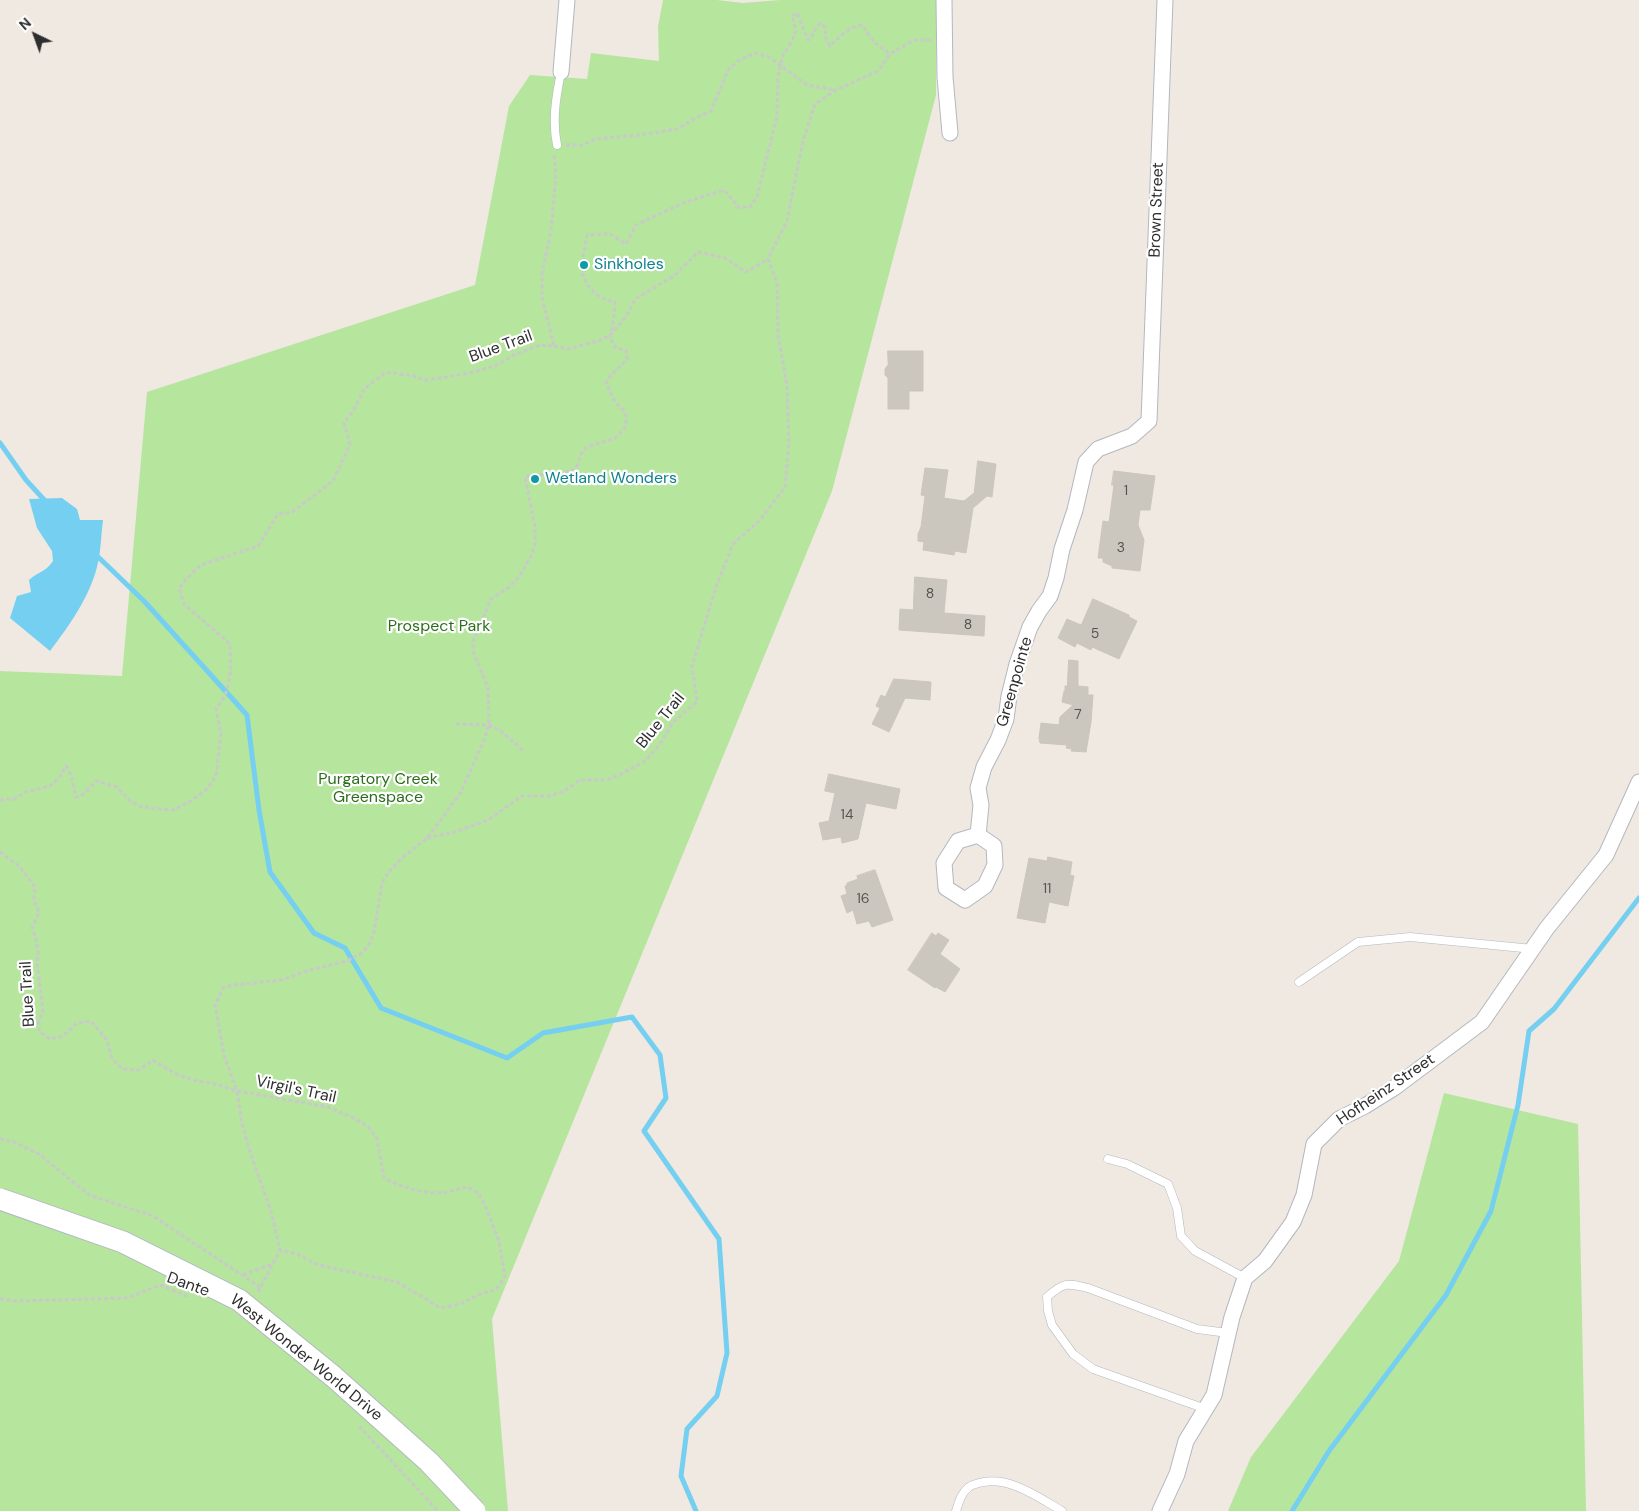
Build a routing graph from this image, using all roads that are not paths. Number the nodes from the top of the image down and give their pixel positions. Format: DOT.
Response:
graph roads {
  1 [pos="567,0"];
  2 [pos="944,0"];
  3 [pos="1165,0"];
  4 [pos="561,72"];
  5 [pos="950,133"];
  6 [pos="557,145"];
  7 [pos="1149,420"];
  8 [pos="1639,782"];
  9 [pos="978,835"];
  10 [pos="1533,949"];
  11 [pos="1299,982"];
  12 [pos="1108,1159"];
  13 [pos="0,1199"];
  14 [pos="1245,1278"];
  15 [pos="1228,1333"];
  16 [pos="1206,1408"];
  17 [pos="474,1511"];
  18 [pos="956,1511"];
  19 [pos="1062,1511"];
  20 [pos="1160,1511"];
  1 -- 4 [label="street"];
  2 -- 5 [label="street"];
  3 -- 7 [label="street, Brown Street"];
  4 -- 6 [label="lane"];
  7 -- 9 [label="street, Greenpointe"];
  8 -- 10 [label="street, Hofheinz Street"];
  10 -- 11 [label="lane"];
  10 -- 14 [label="street, Hofheinz Street"];
  12 -- 14 [label="lane"];
  13 -- 17 [label="main road, West Wonder World Drive, bridge"];
  14 -- 15 [label="street"];
  15 -- 16 [label="street"];
  15 -- 16 [label="lane"];
  16 -- 20 [label="street"];
  18 -- 19 [label="lane"];
}
